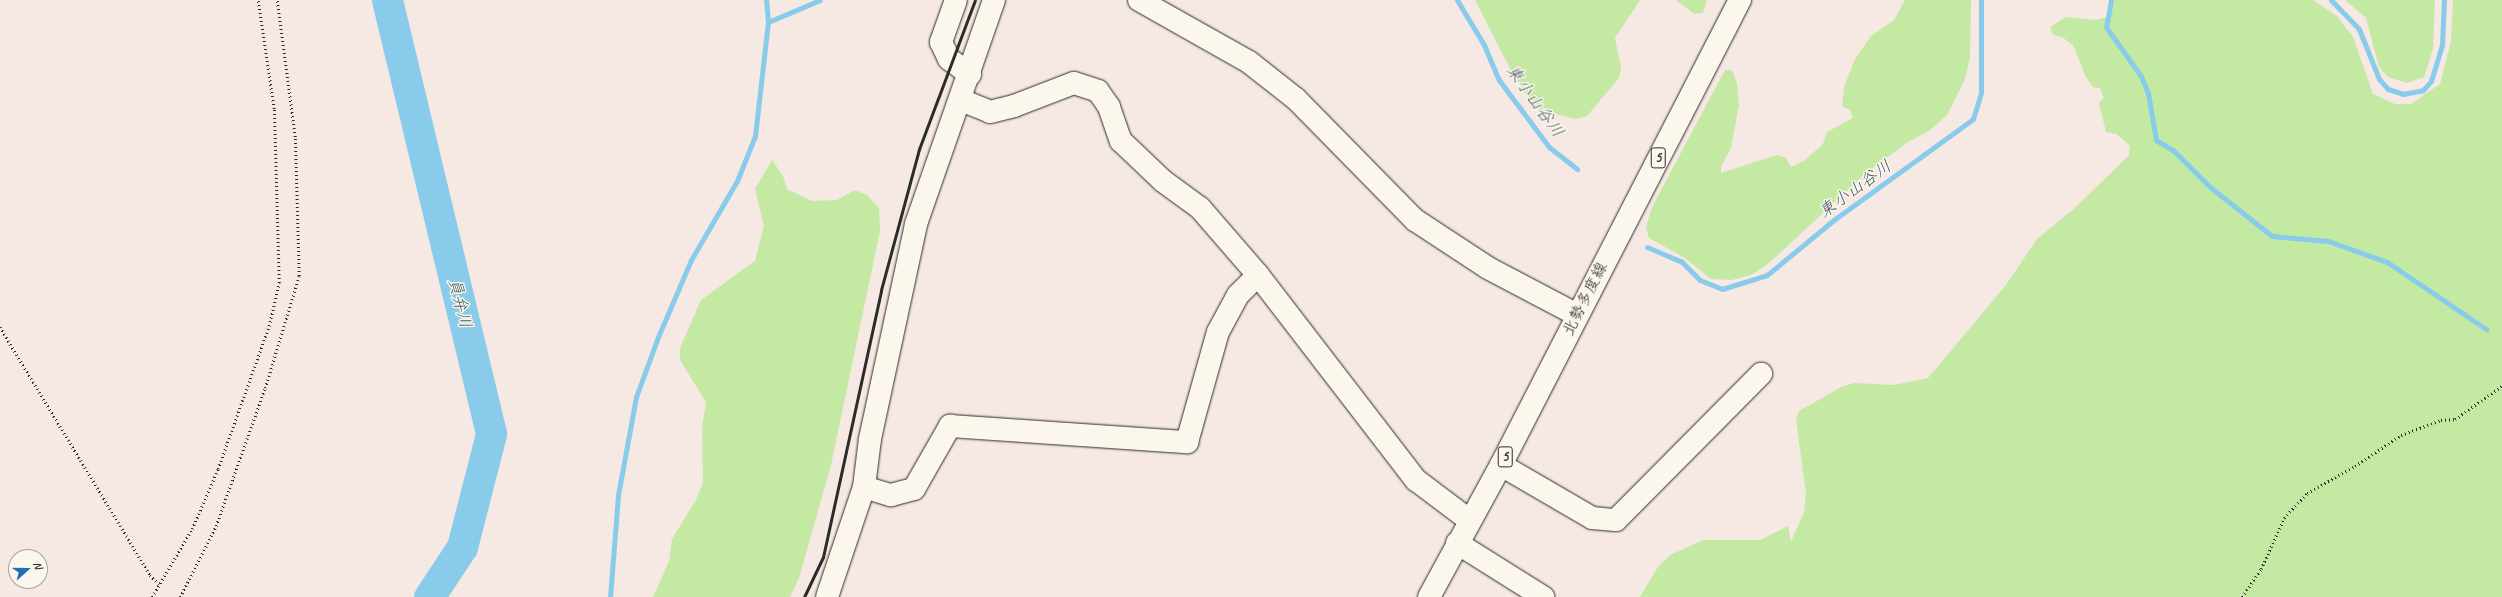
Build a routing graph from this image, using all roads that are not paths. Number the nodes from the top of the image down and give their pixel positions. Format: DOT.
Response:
graph roads {
  1 [pos="956,0"];
  2 [pos="994,0"];
  3 [pos="1139,0"];
  4 [pos="1740,0"];
  5 [pos="970,74"];
  6 [pos="961,100"];
  7 [pos="1258,276"];
  8 [pos="1577,315"];
  9 [pos="1761,374"];
  10 [pos="1501,465"];
  11 [pos="864,487"];
  12 [pos="1469,520"];
  13 [pos="1457,544"];
  14 [pos="827,597"];
  15 [pos="1429,597"];
  16 [pos="1543,597"];
  1 -- 5 [label="street"];
  2 -- 5 [label="street"];
  3 -- 8 [label="street"];
  4 -- 8 [label="street, 北勢多度線 / 5"];
  5 -- 6 [label="street"];
  6 -- 7 [label="street"];
  6 -- 11 [label="street"];
  7 -- 11 [label="street"];
  7 -- 12 [label="street"];
  8 -- 10 [label="street, 北勢多度線 / 5"];
  9 -- 10 [label="street"];
  10 -- 12 [label="street, 北勢多度線 / 5"];
  11 -- 14 [label="street"];
  12 -- 13 [label="street, 北勢多度線 / 5"];
  13 -- 15 [label="street, 北勢多度線 / 5"];
  13 -- 16 [label="street"];
}
